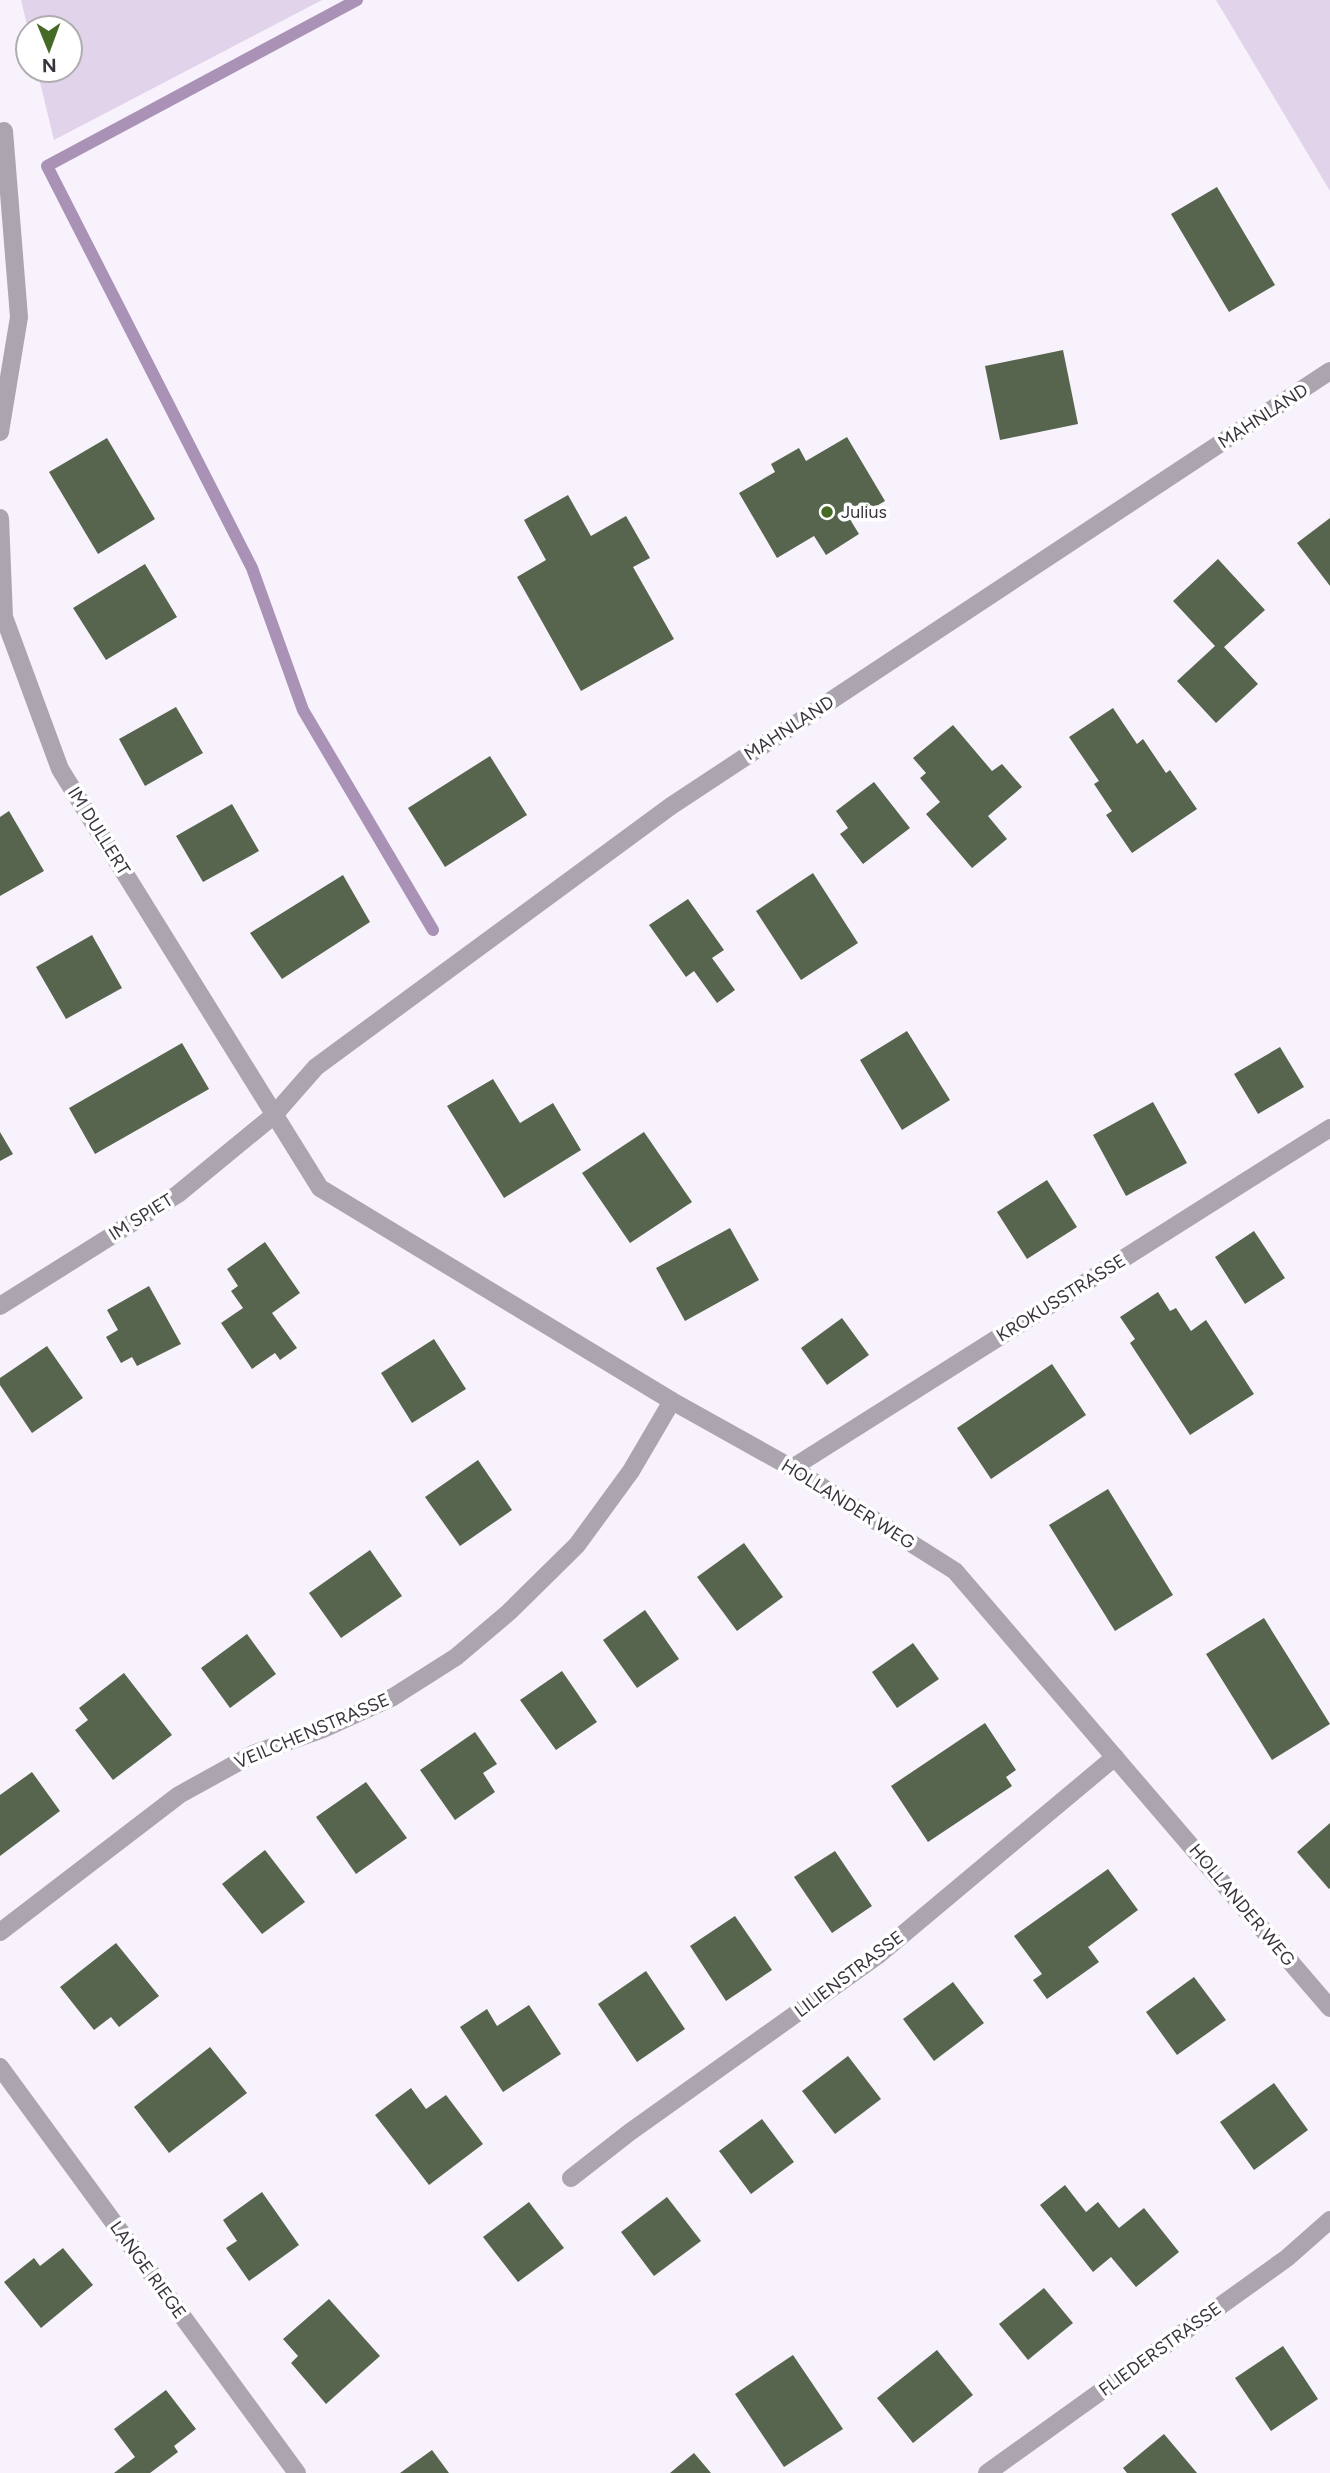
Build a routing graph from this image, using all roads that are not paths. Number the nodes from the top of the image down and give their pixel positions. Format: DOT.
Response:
graph roads {
  1 [pos="4,131"];
  2 [pos="1330,371"];
  3 [pos="0,432"];
  4 [pos="0,518"];
  5 [pos="273,1116"];
  6 [pos="1330,1128"];
  7 [pos="0,1306"];
  8 [pos="671,1401"];
  9 [pos="792,1468"];
  10 [pos="1115,1757"];
  11 [pos="0,1932"];
  12 [pos="1330,2008"];
  13 [pos="0,2067"];
  14 [pos="571,2178"];
  15 [pos="1330,2220"];
  16 [pos="297,2473"];
  17 [pos="987,2473"];
  1 -- 3 [label="street"];
  2 -- 5 [label="street, MAHNLAND"];
  4 -- 5 [label="street, IM DULLERT"];
  5 -- 7 [label="street, IM SPIET"];
  5 -- 8 [label="street, HOLLANDER WEG"];
  6 -- 9 [label="street, KROKUSSTRASSE"];
  8 -- 9 [label="street, HOLLANDER WEG"];
  8 -- 11 [label="street, VEILCHENSTRASSE"];
  9 -- 10 [label="street, HOLLANDER WEG"];
  10 -- 12 [label="street, HOLLANDER WEG"];
  10 -- 14 [label="street, LILIENSTRASSE"];
  13 -- 16 [label="street, LANGE RIEGE"];
  15 -- 17 [label="street, FLIEDERSTRASSE"];
}
